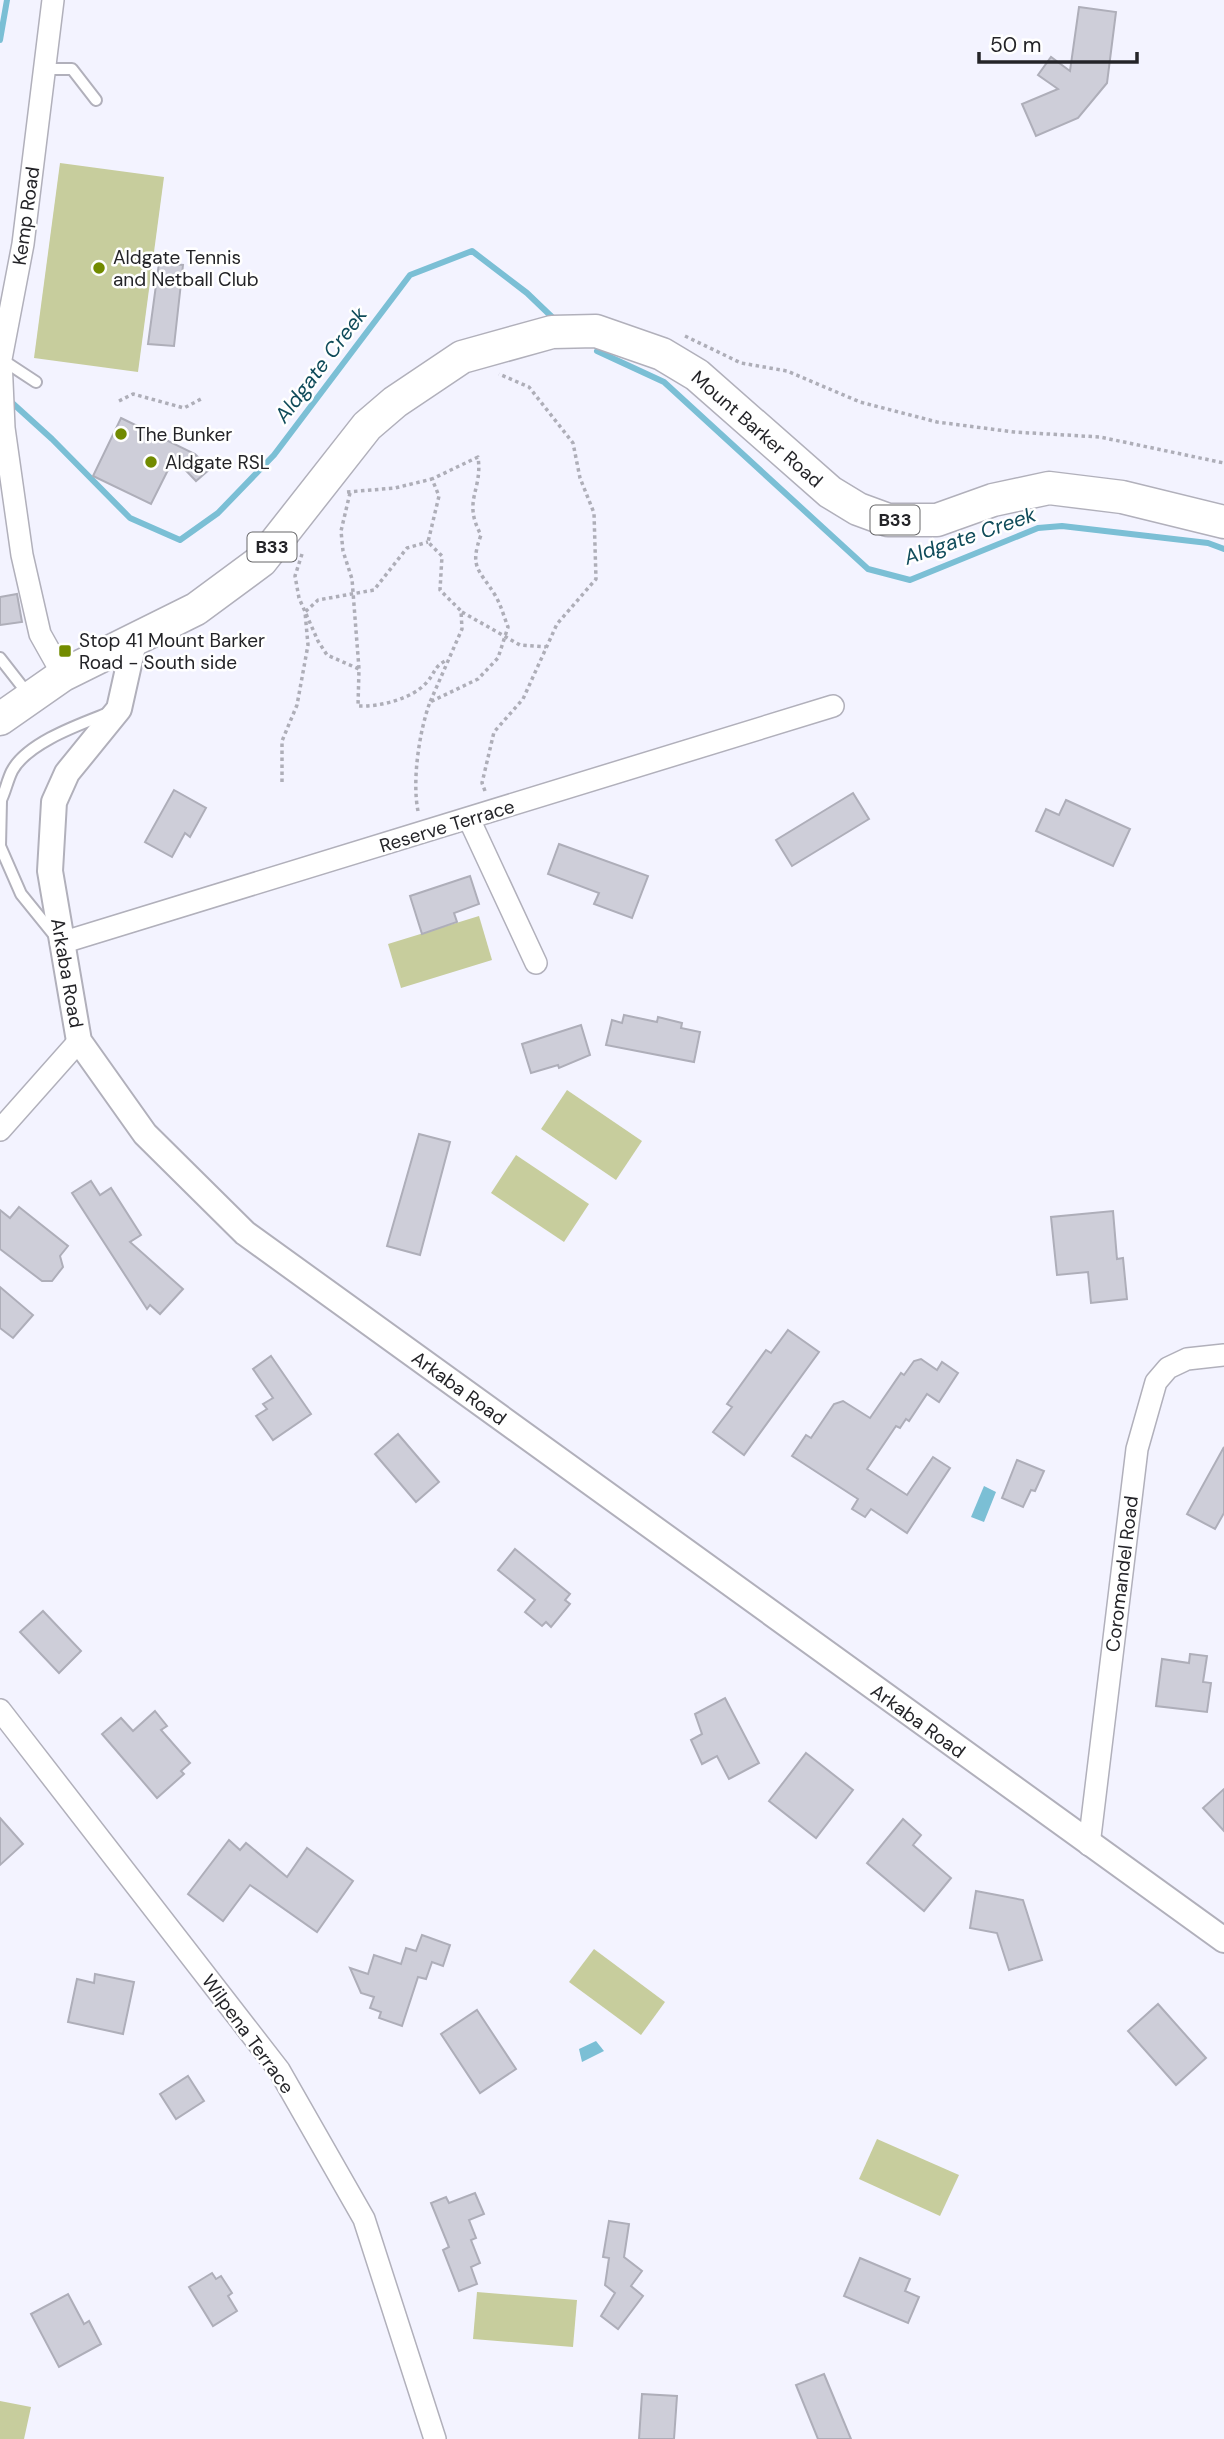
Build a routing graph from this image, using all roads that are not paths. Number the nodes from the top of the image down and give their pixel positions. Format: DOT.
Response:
graph roads {
  1 [pos="53,0"];
  2 [pos="45,69"];
  3 [pos="96,100"];
  4 [pos="1,359"];
  5 [pos="36,382"];
  6 [pos="1224,522"];
  7 [pos="134,642"];
  8 [pos="0,658"];
  9 [pos="63,675"];
  10 [pos="29,696"];
  11 [pos="833,706"];
  12 [pos="119,709"];
  13 [pos="0,719"];
  14 [pos="12,770"];
  15 [pos="0,776"];
  16 [pos="1,802"];
  17 [pos="469,818"];
  18 [pos="61,943"];
  19 [pos="536,962"];
  20 [pos="79,1041"];
  21 [pos="0,1130"];
  22 [pos="1224,1355"];
  23 [pos="0,1710"];
  24 [pos="1089,1845"];
  25 [pos="1224,1940"];
  26 [pos="435,2439"];
  1 -- 2 [label="street, Kemp Road"];
  2 -- 3 [label="lane"];
  2 -- 4 [label="street, Kemp Road"];
  4 -- 5 [label="lane"];
  4 -- 9 [label="street, Kemp Road"];
  6 -- 7 [label="main road, Mount Barker Road / B33"];
  7 -- 9 [label="main road, Mount Barker Road / B33"];
  7 -- 12 [label="street, Arkaba Road"];
  8 -- 10 [label="lane"];
  9 -- 10 [label="main road, Mount Barker Road / B33"];
  10 -- 13 [label="main road, Mount Barker Road / B33"];
  11 -- 17 [label="street, Reserve Terrace"];
  12 -- 14 [label="lane"];
  12 -- 18 [label="street, Arkaba Road"];
  14 -- 15 [label="lane"];
  14 -- 16 [label="lane"];
  16 -- 18 [label="lane"];
  17 -- 18 [label="street, Reserve Terrace"];
  17 -- 19 [label="street"];
  18 -- 20 [label="street, Arkaba Road"];
  20 -- 21 [label="street"];
  20 -- 24 [label="street, Arkaba Road"];
  22 -- 24 [label="street, Coromandel Road"];
  23 -- 26 [label="street, Wilpena Terrace"];
  24 -- 25 [label="street, Arkaba Road"];
}
